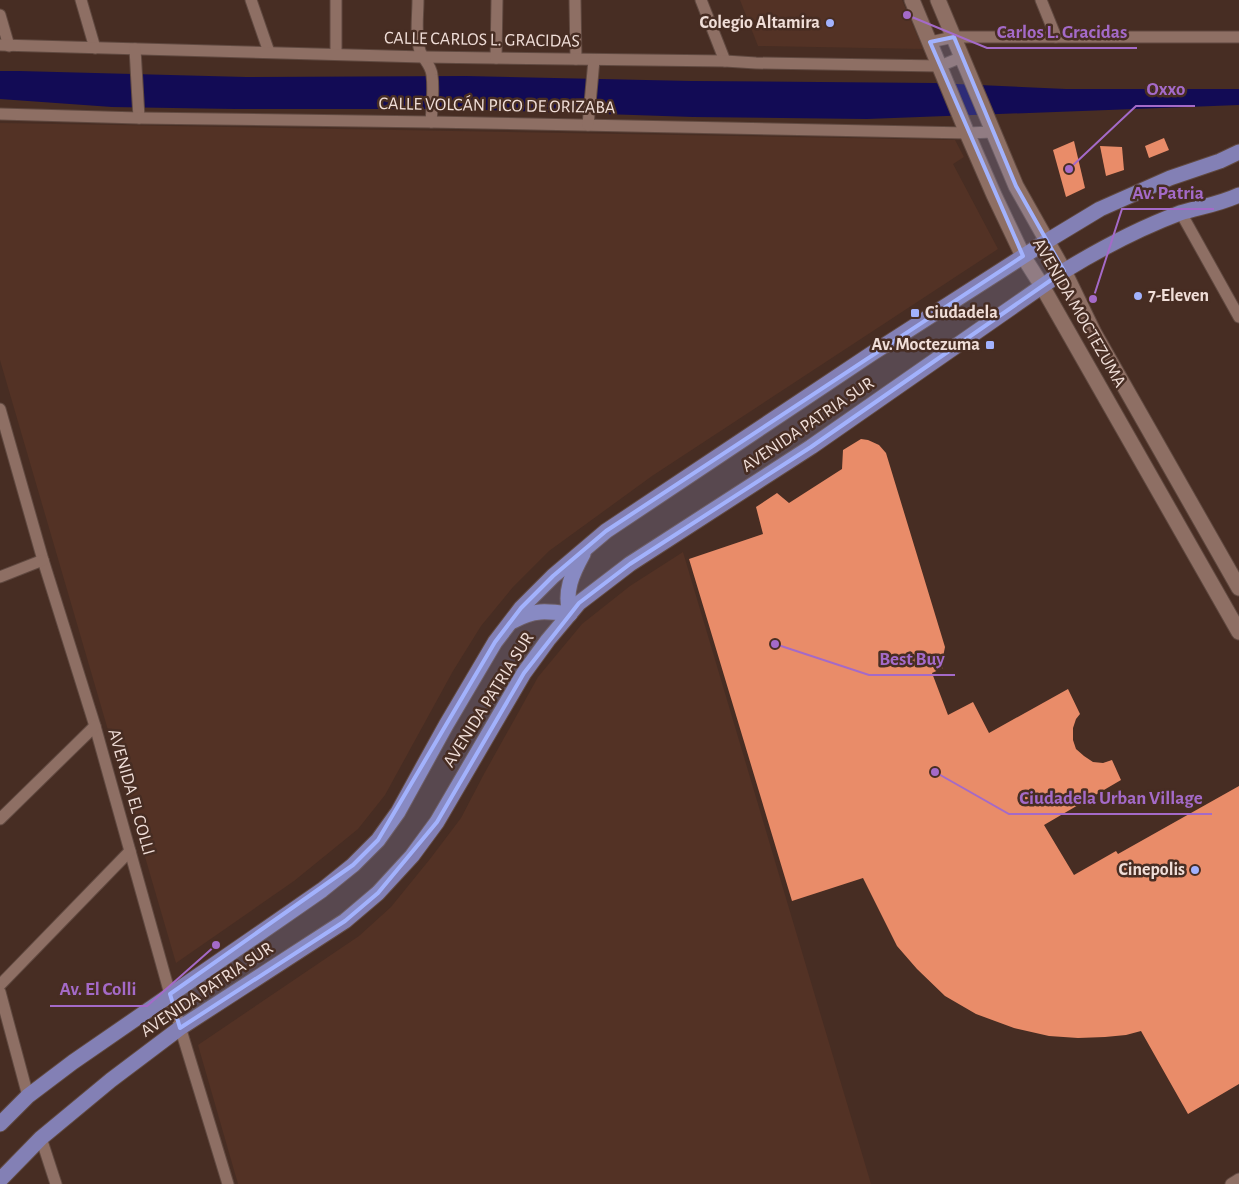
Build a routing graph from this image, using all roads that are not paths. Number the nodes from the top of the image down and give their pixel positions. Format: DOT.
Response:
graph roads {
  1 [pos="81,0"];
  2 [pos="251,0"];
  3 [pos="336,0"];
  4 [pos="418,0"];
  5 [pos="497,0"];
  6 [pos="575,0"];
  7 [pos="701,0"];
  8 [pos="912,0"];
  9 [pos="938,0"];
  10 [pos="1041,0"];
  11 [pos="0,15"];
  12 [pos="954,37"];
  13 [pos="1056,37"];
  14 [pos="1239,37"];
  15 [pos="930,42"];
  16 [pos="4,46"];
  17 [pos="95,48"];
  18 [pos="135,49"];
  19 [pos="269,52"];
  20 [pos="336,54"];
  21 [pos="423,56"];
  22 [pos="962,57"];
  23 [pos="496,58"];
  24 [pos="576,59"];
  25 [pos="594,60"];
  26 [pos="725,61"];
  27 [pos="942,73"];
  28 [pos="0,114"];
  29 [pos="432,117"];
  30 [pos="139,118"];
  31 [pos="588,120"];
  32 [pos="964,126"];
  33 [pos="991,128"];
  34 [pos="1239,152"];
  35 [pos="1239,195"];
  36 [pos="1181,213"];
  37 [pos="1047,241"];
  38 [pos="1023,256"];
  39 [pos="1064,271"];
  40 [pos="1042,286"];
  41 [pos="1239,317"];
  42 [pos="0,409"];
  43 [pos="588,547"];
  44 [pos="43,560"];
  45 [pos="0,577"];
  46 [pos="1239,588"];
  47 [pos="570,614"];
  48 [pos="510,622"];
  49 [pos="1239,632"];
  50 [pos="94,726"];
  51 [pos="0,819"];
  52 [pos="130,852"];
  53 [pos="0,985"];
  54 [pos="0,992"];
  55 [pos="170,994"];
  56 [pos="180,1028"];
  57 [pos="28,1096"];
  58 [pos="0,1124"];
  59 [pos="41,1138"];
  60 [pos="1239,1179"];
  61 [pos="0,1180"];
  62 [pos="56,1184"];
  63 [pos="228,1184"];
  64 [pos="1231,1184"];
  1 -- 17 [label="street"];
  2 -- 19 [label="street"];
  3 -- 20 [label="street"];
  4 -- 21 [label="street"];
  5 -- 23 [label="street"];
  6 -- 24 [label="street"];
  7 -- 26 [label="street"];
  8 -- 15 [label="street, AVENIDA MOCTEZUMA"];
  9 -- 12 [label="street, AVENIDA MOCTEZUMA"];
  10 -- 13 [label="street"];
  11 -- 16 [label="street"];
  12 -- 13 [label="street"];
  12 -- 15 [label="street"];
  12 -- 22 [label="street, AVENIDA MOCTEZUMA"];
  13 -- 14 [label="street"];
  15 -- 27 [label="street, AVENIDA MOCTEZUMA"];
  16 -- 17 [label="street, CALLE CARLOS L. GRACIDAS"];
  17 -- 18 [label="street, CALLE CARLOS L. GRACIDAS"];
  18 -- 19 [label="street, CALLE CARLOS L. GRACIDAS"];
  18 -- 30 [label="street"];
  19 -- 20 [label="street, CALLE CARLOS L. GRACIDAS"];
  20 -- 21 [label="street, CALLE CARLOS L. GRACIDAS"];
  21 -- 23 [label="street, CALLE CARLOS L. GRACIDAS"];
  21 -- 29 [label="street"];
  22 -- 27 [label="street, CALLE CARLOS L. GRACIDAS"];
  22 -- 33 [label="street, AVENIDA MOCTEZUMA"];
  23 -- 24 [label="street, CALLE CARLOS L. GRACIDAS"];
  24 -- 25 [label="street, CALLE CARLOS L. GRACIDAS"];
  25 -- 26 [label="street, CALLE CARLOS L. GRACIDAS"];
  25 -- 31 [label="street"];
  26 -- 27 [label="street, CALLE CARLOS L. GRACIDAS"];
  27 -- 32 [label="street, AVENIDA MOCTEZUMA"];
  28 -- 30 [label="street, CALLE VOLCÁN PICO DE ORIZABA"];
  29 -- 30 [label="street, CALLE VOLCÁN PICO DE ORIZABA"];
  29 -- 31 [label="street, CALLE VOLCÁN PICO DE ORIZABA"];
  31 -- 32 [label="street, CALLE VOLCÁN PICO DE ORIZABA"];
  32 -- 33 [label="street, CALLE VOLCÁN PICO DE ORIZABA"];
  32 -- 38 [label="street, AVENIDA MOCTEZUMA"];
  33 -- 37 [label="street, AVENIDA MOCTEZUMA"];
  34 -- 37 [label="main road, AVENIDA PATRIA SUR"];
  35 -- 36 [label="main road, AVENIDA PATRIA SUR"];
  36 -- 39 [label="main road, AVENIDA PATRIA SUR"];
  36 -- 41 [label="street"];
  37 -- 38 [label="main road, AVENIDA PATRIA SUR"];
  37 -- 39 [label="street, AVENIDA MOCTEZUMA"];
  38 -- 40 [label="street, AVENIDA MOCTEZUMA"];
  38 -- 43 [label="main road, AVENIDA PATRIA SUR"];
  39 -- 40 [label="main road, AVENIDA PATRIA SUR"];
  39 -- 46 [label="street, AVENIDA MOCTEZUMA"];
  40 -- 47 [label="main road, AVENIDA PATRIA SUR"];
  40 -- 49 [label="street, AVENIDA MOCTEZUMA"];
  42 -- 44 [label="street, AVENIDA EL COLLI"];
  43 -- 47 [label="main road"];
  43 -- 48 [label="main road, AVENIDA PATRIA SUR"];
  44 -- 45 [label="street"];
  44 -- 50 [label="street, AVENIDA EL COLLI"];
  47 -- 48 [label="main road"];
  47 -- 56 [label="main road, AVENIDA PATRIA SUR"];
  48 -- 55 [label="main road, AVENIDA PATRIA SUR"];
  50 -- 51 [label="street"];
  50 -- 52 [label="street, AVENIDA EL COLLI"];
  52 -- 53 [label="street"];
  52 -- 55 [label="street, AVENIDA EL COLLI"];
  54 -- 57 [label="street"];
  55 -- 56 [label="street, AVENIDA EL COLLI"];
  55 -- 57 [label="main road, AVENIDA PATRIA SUR"];
  56 -- 59 [label="main road, AVENIDA PATRIA SUR"];
  56 -- 63 [label="street, AVENIDA EL COLLI"];
  57 -- 58 [label="main road, AVENIDA PATRIA SUR"];
  59 -- 61 [label="main road, AVENIDA PATRIA SUR"];
  59 -- 62 [label="street"];
  60 -- 64 [label="street"];
}
